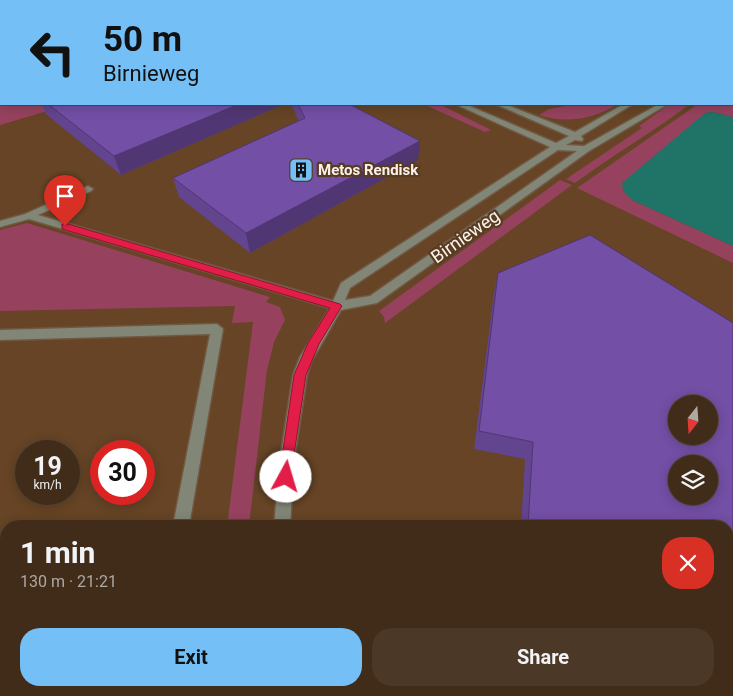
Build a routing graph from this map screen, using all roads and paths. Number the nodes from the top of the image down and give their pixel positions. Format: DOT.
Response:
graph roads {
  1 [pos="461,105"];
  2 [pos="501,105"];
  3 [pos="628,105"];
  4 [pos="662,105"];
  5 [pos="575,135"];
  6 [pos="557,147"];
  7 [pos="586,149"];
  8 [pos="88,189"];
  9 [pos="29,216"];
  10 [pos="0,224"];
  11 [pos="336,306"];
  12 [pos="0,335"];
  13 [pos="182,520"];
  14 [pos="282,520"];
  1 -- 6 [label="street"];
  2 -- 5 [label="street"];
  3 -- 5 [label="street, Birnieweg"];
  4 -- 7 [label="street, Birnieweg"];
  5 -- 6 [label="street, Birnieweg"];
  5 -- 7 [label="street"];
  6 -- 7 [label="street"];
  6 -- 11 [label="street, Birnieweg"];
  7 -- 11 [label="street, Birnieweg"];
  8 -- 9 [label="street"];
  9 -- 10 [label="street"];
  9 -- 11 [label="street, Birnieweg"];
  11 -- 14 [label="street, Birnieweg"];
  12 -- 13 [label="street"];
}
